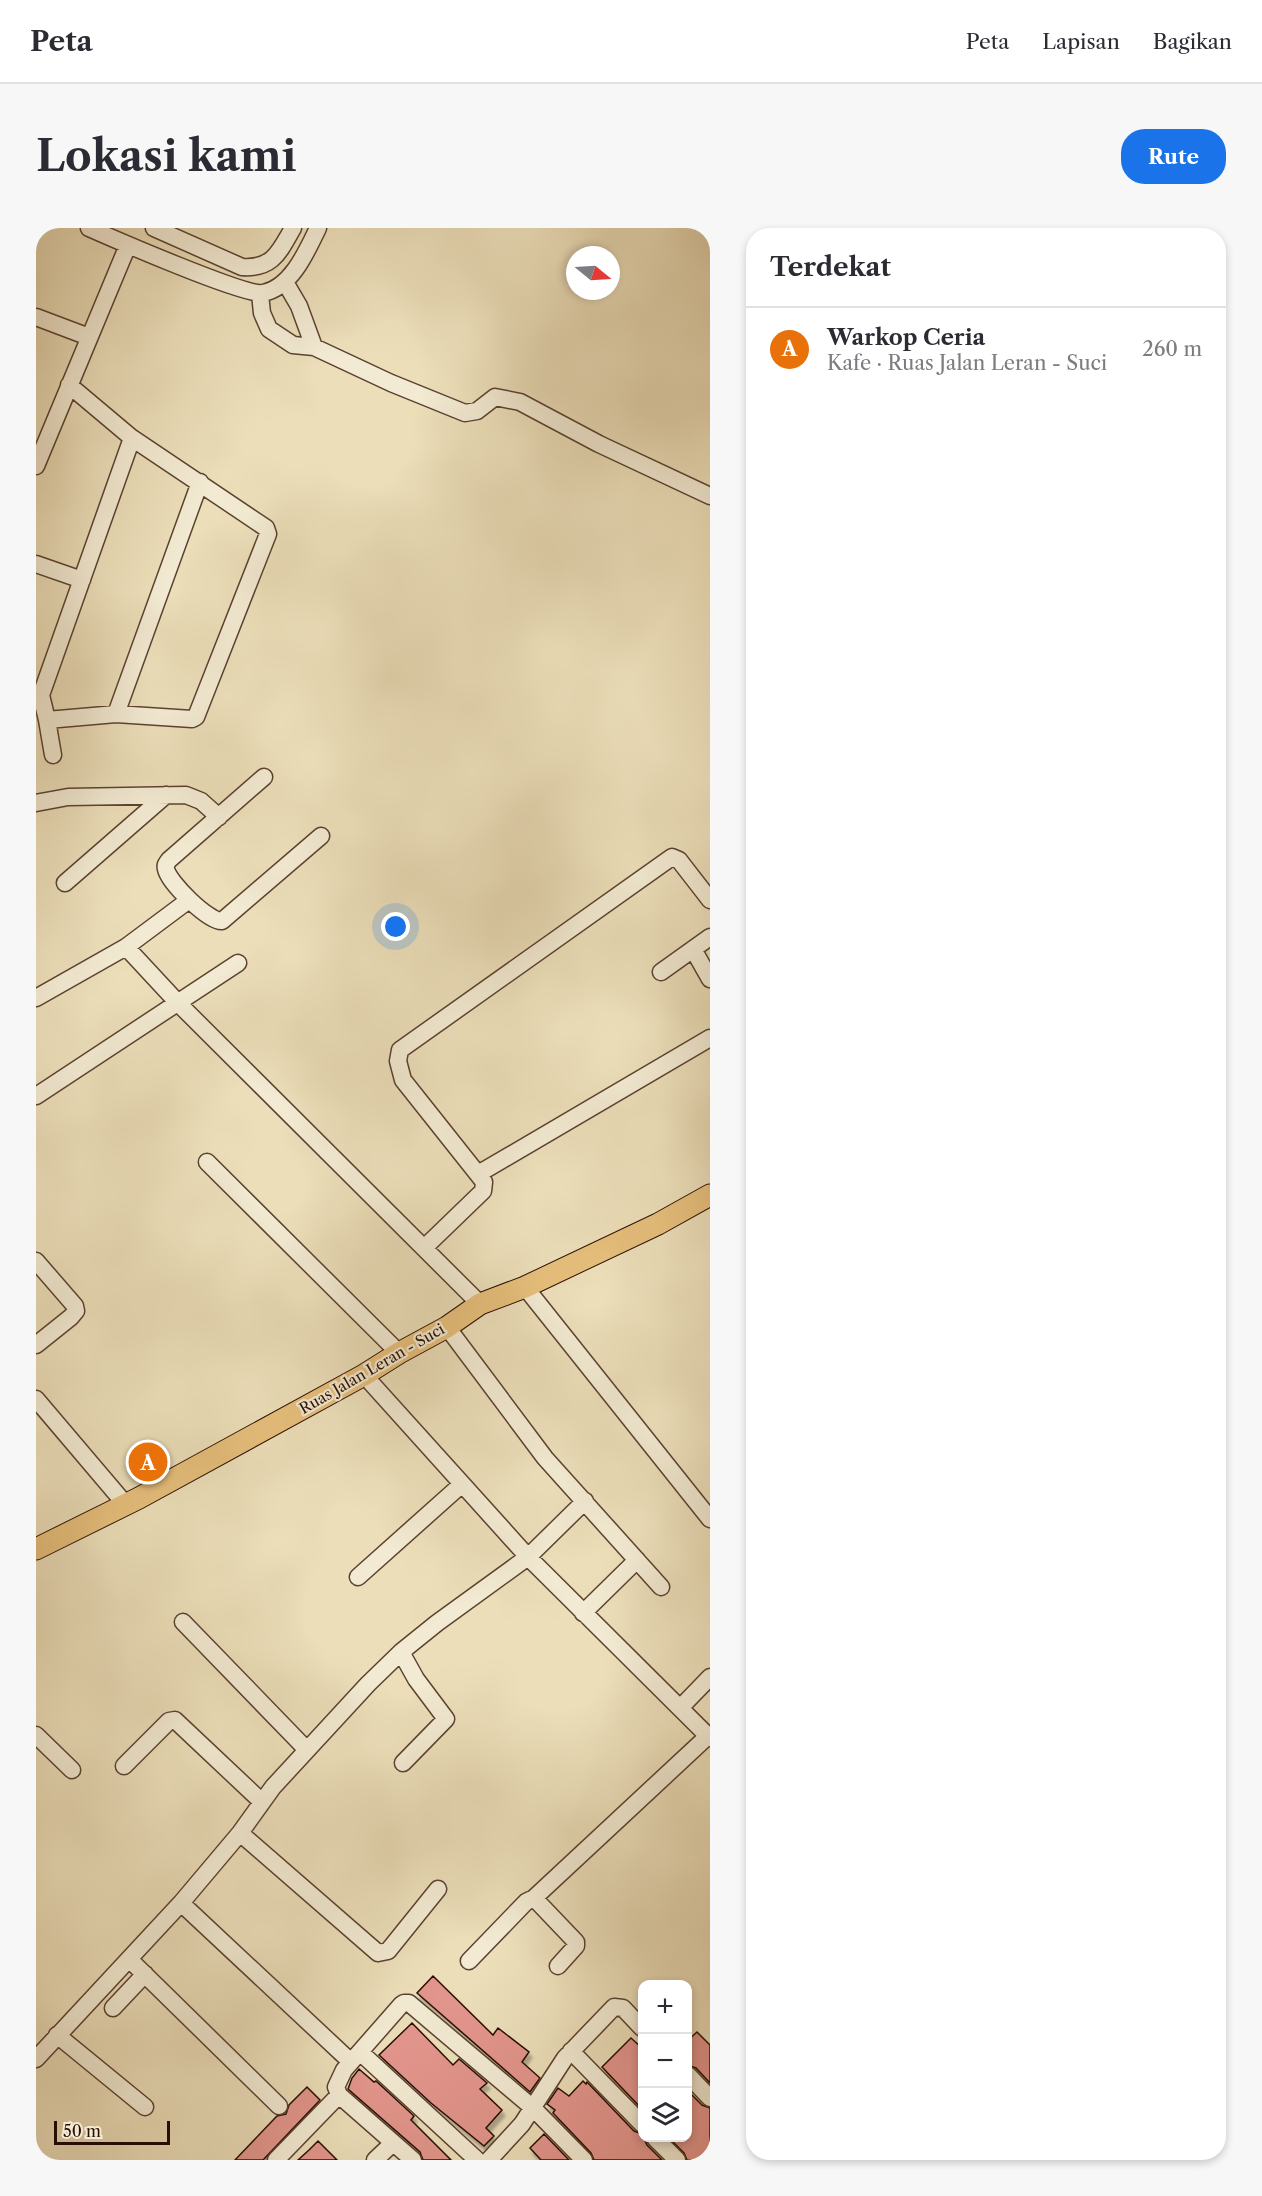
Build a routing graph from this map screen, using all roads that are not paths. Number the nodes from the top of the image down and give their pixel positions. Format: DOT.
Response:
graph roads {
  1 [pos="89,228"];
  2 [pos="154,228"];
  3 [pos="293,228"];
  4 [pos="318,228"];
  5 [pos="128,245"];
  6 [pos="285,282"];
  7 [pos="261,294"];
  8 [pos="36,317"];
  9 [pos="89,337"];
  10 [pos="314,347"];
  11 [pos="69,385"];
  12 [pos="132,438"];
  13 [pos="36,466"];
  14 [pos="200,482"];
  15 [pos="710,496"];
  16 [pos="36,564"];
  17 [pos="82,580"];
  18 [pos="116,714"];
  19 [pos="47,720"];
  20 [pos="53,755"];
  21 [pos="264,777"];
  22 [pos="166,795"];
  23 [pos="36,803"];
  24 [pos="219,817"];
  25 [pos="321,836"];
  26 [pos="65,883"];
  27 [pos="189,900"];
  28 [pos="710,900"];
  29 [pos="710,937"];
  30 [pos="126,947"];
  31 [pos="693,949"];
  32 [pos="238,963"];
  33 [pos="661,972"];
  34 [pos="710,979"];
  35 [pos="36,998"];
  36 [pos="178,1003"];
  37 [pos="710,1038"];
  38 [pos="36,1096"];
  39 [pos="207,1162"];
  40 [pos="478,1174"];
  41 [pos="710,1195"];
  42 [pos="424,1248"];
  43 [pos="36,1261"];
  44 [pos="525,1287"];
  45 [pos="480,1304"];
  46 [pos="447,1327"];
  47 [pos="36,1346"];
  48 [pos="399,1353"];
  49 [pos="364,1375"];
  50 [pos="36,1399"];
  51 [pos="461,1485"];
  52 [pos="585,1501"];
  53 [pos="126,1505"];
  54 [pos="710,1519"];
  55 [pos="36,1549"];
  56 [pos="528,1557"];
  57 [pos="637,1560"];
  58 [pos="358,1577"];
  59 [pos="661,1587"];
  60 [pos="583,1613"];
  61 [pos="183,1622"];
  62 [pos="401,1652"];
  63 [pos="710,1677"];
  64 [pos="680,1708"];
  65 [pos="36,1735"];
  66 [pos="709,1737"];
  67 [pos="307,1750"];
  68 [pos="403,1763"];
  69 [pos="124,1766"];
  70 [pos="72,1770"];
  71 [pos="262,1802"];
  72 [pos="240,1833"];
  73 [pos="438,1889"];
  74 [pos="534,1898"];
  75 [pos="181,1903"];
  76 [pos="129,1959"];
  77 [pos="469,1961"];
  78 [pos="558,1966"];
  79 [pos="145,1974"];
  80 [pos="113,2008"];
  81 [pos="638,2024"];
  82 [pos="57,2036"];
  83 [pos="571,2051"];
  84 [pos="355,2057"];
  85 [pos="36,2059"];
  86 [pos="692,2080"];
  87 [pos="339,2096"];
  88 [pos="710,2098"];
  89 [pos="279,2106"];
  90 [pos="145,2108"];
  91 [pos="533,2108"];
  92 [pos="638,2120"];
  93 [pos="659,2142"];
  94 [pos="393,2143"];
  95 [pos="276,2160"];
  96 [pos="375,2160"];
  97 [pos="413,2160"];
  98 [pos="477,2160"];
  99 [pos="489,2160"];
  100 [pos="584,2160"];
  101 [pos="677,2160"];
  1 -- 5 [label="street"];
  2 -- 3 [label="street"];
  4 -- 6 [label="street"];
  5 -- 7 [label="street"];
  5 -- 9 [label="street"];
  6 -- 7 [label="street"];
  6 -- 10 [label="street"];
  7 -- 10 [label="street"];
  8 -- 9 [label="street"];
  9 -- 11 [label="street"];
  10 -- 15 [label="street"];
  11 -- 12 [label="street"];
  11 -- 13 [label="street"];
  12 -- 14 [label="street"];
  12 -- 17 [label="street"];
  14 -- 18 [label="street"];
  14 -- 18 [label="street"];
  16 -- 17 [label="street"];
  17 -- 19 [label="street"];
  18 -- 19 [label="street"];
  19 -- 20 [label="street"];
  21 -- 24 [label="street"];
  22 -- 23 [label="street"];
  22 -- 24 [label="street"];
  22 -- 26 [label="street"];
  24 -- 27 [label="street"];
  25 -- 27 [label="street"];
  27 -- 30 [label="street"];
  28 -- 40 [label="street"];
  29 -- 31 [label="street"];
  30 -- 35 [label="street"];
  30 -- 36 [label="street"];
  31 -- 33 [label="street"];
  31 -- 34 [label="street"];
  32 -- 36 [label="street"];
  36 -- 38 [label="street"];
  36 -- 42 [label="street"];
  37 -- 40 [label="street"];
  39 -- 48 [label="street"];
  40 -- 42 [label="street"];
  41 -- 44 [label="main road, Ruas Jalan Leran - Suci"];
  42 -- 45 [label="street"];
  43 -- 47 [label="street"];
  44 -- 45 [label="main road, Ruas Jalan Leran - Suci"];
  44 -- 54 [label="street"];
  45 -- 46 [label="main road, Ruas Jalan Leran - Suci"];
  46 -- 48 [label="main road, Ruas Jalan Leran - Suci"];
  46 -- 52 [label="street"];
  48 -- 49 [label="main road, Ruas Jalan Leran - Suci"];
  49 -- 51 [label="street"];
  49 -- 53 [label="main road, Ruas Jalan Leran - Suci"];
  50 -- 53 [label="street"];
  51 -- 56 [label="street"];
  51 -- 58 [label="street"];
  52 -- 56 [label="street"];
  52 -- 57 [label="street"];
  53 -- 55 [label="main road, Ruas Jalan Leran - Suci"];
  56 -- 60 [label="street"];
  56 -- 62 [label="street"];
  57 -- 59 [label="street"];
  57 -- 60 [label="street"];
  60 -- 64 [label="street"];
  61 -- 67 [label="street"];
  62 -- 67 [label="street"];
  62 -- 68 [label="street"];
  63 -- 64 [label="street"];
  64 -- 66 [label="street"];
  65 -- 70 [label="street"];
  66 -- 74 [label="street"];
  67 -- 71 [label="street"];
  69 -- 71 [label="street"];
  71 -- 72 [label="street"];
  72 -- 73 [label="street"];
  72 -- 75 [label="street"];
  74 -- 77 [label="street"];
  74 -- 78 [label="street"];
  75 -- 76 [label="street"];
  75 -- 84 [label="street"];
  76 -- 79 [label="street"];
  76 -- 82 [label="street"];
  79 -- 80 [label="street"];
  79 -- 89 [label="street"];
  81 -- 83 [label="street"];
  82 -- 85 [label="street"];
  82 -- 90 [label="street"];
  83 -- 91 [label="street"];
  83 -- 92 [label="street"];
  84 -- 87 [label="street"];
  84 -- 91 [label="street"];
  84 -- 98 [label="street"];
  86 -- 88 [label="street"];
  87 -- 94 [label="street"];
  87 -- 95 [label="street"];
  91 -- 99 [label="street"];
  91 -- 100 [label="street"];
  93 -- 101 [label="street"];
  94 -- 96 [label="street"];
  94 -- 97 [label="street"];
}
